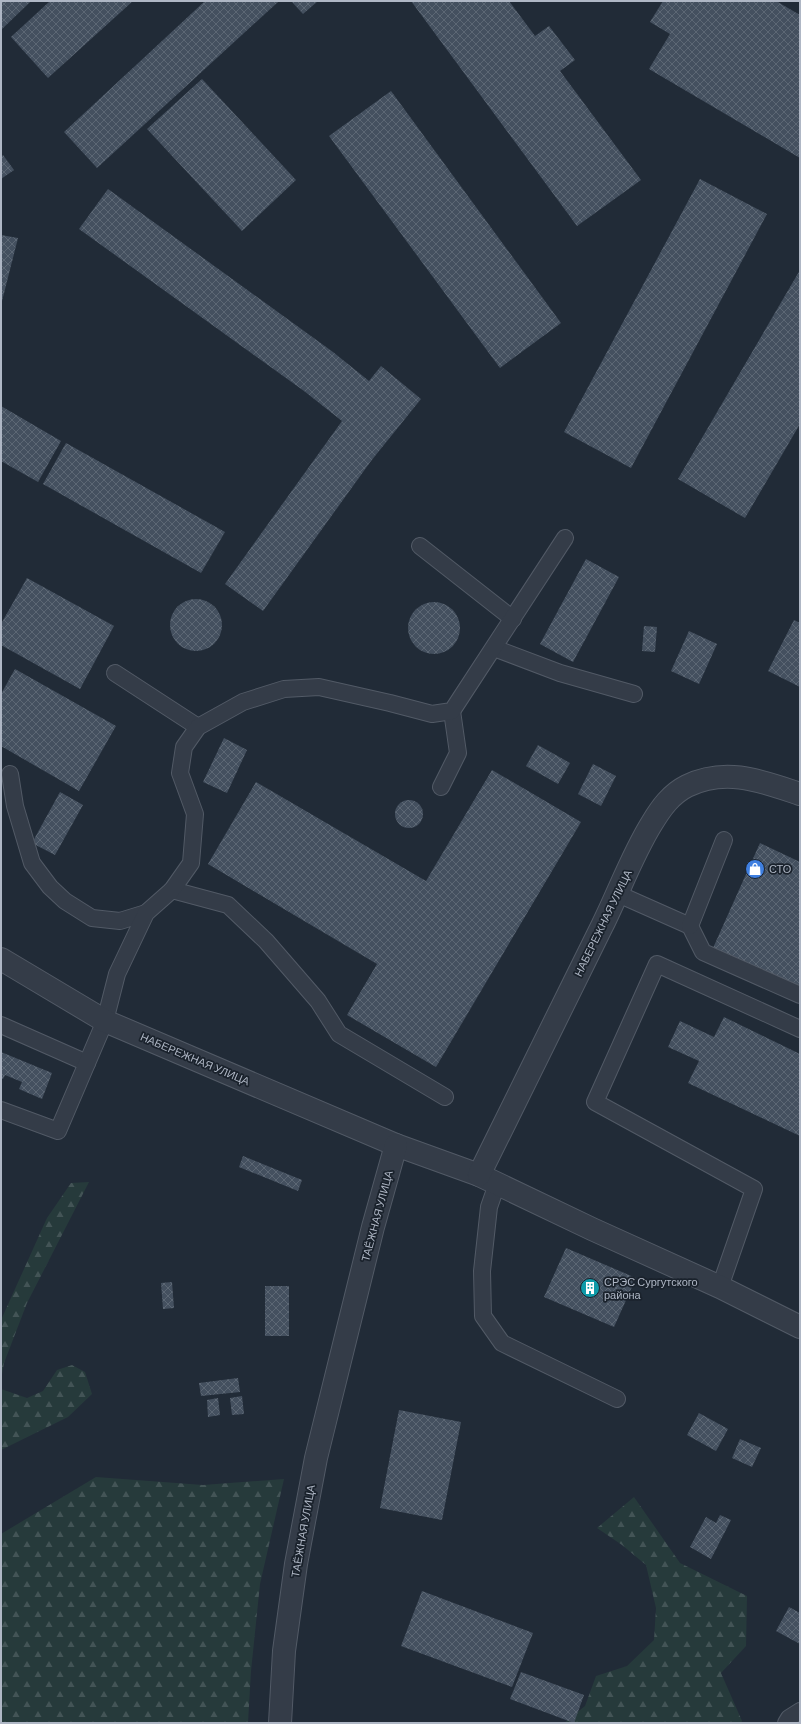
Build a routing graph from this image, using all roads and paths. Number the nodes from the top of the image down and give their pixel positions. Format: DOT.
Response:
graph roads {
  1 [pos="565,538"];
  2 [pos="420,546"];
  3 [pos="513,619"];
  4 [pos="494,648"];
  5 [pos="115,673"];
  6 [pos="634,694"];
  7 [pos="452,711"];
  8 [pos="198,727"];
  9 [pos="10,774"];
  10 [pos="441,787"];
  11 [pos="800,794"];
  12 [pos="724,840"];
  13 [pos="172,890"];
  14 [pos="618,894"];
  15 [pos="146,914"];
  16 [pos="690,926"];
  17 [pos="1,959"];
  18 [pos="800,995"];
  19 [pos="105,1021"];
  20 [pos="1,1025"];
  21 [pos="800,1029"];
  22 [pos="87,1063"];
  23 [pos="445,1097"];
  24 [pos="1,1110"];
  25 [pos="396,1145"];
  26 [pos="488,1179"];
  27 [pos="720,1287"];
  28 [pos="800,1327"];
  29 [pos="617,1399"];
  30 [pos="800,1711"];
  31 [pos="280,1723"];
  32 [pos="786,1723"];
  1 -- 3 [label="lane"];
  2 -- 3 [label="lane"];
  3 -- 4 [label="lane"];
  4 -- 6 [label="lane"];
  4 -- 7 [label="lane"];
  5 -- 8 [label="lane"];
  7 -- 8 [label="lane"];
  7 -- 10 [label="lane"];
  8 -- 13 [label="lane"];
  9 -- 15 [label="lane"];
  11 -- 14 [label="street, НАБЕРЕЖНАЯ УЛИЦА"];
  12 -- 16 [label="lane"];
  13 -- 15 [label="lane"];
  13 -- 23 [label="lane"];
  14 -- 16 [label="lane"];
  14 -- 26 [label="street, НАБЕРЕЖНАЯ УЛИЦА"];
  15 -- 19 [label="lane"];
  16 -- 18 [label="lane"];
  17 -- 19 [label="street, НАБЕРЕЖНАЯ УЛИЦА"];
  19 -- 22 [label="lane"];
  19 -- 25 [label="street, НАБЕРЕЖНАЯ УЛИЦА"];
  20 -- 22 [label="lane"];
  21 -- 27 [label="lane"];
  22 -- 24 [label="lane"];
  25 -- 26 [label="street"];
  25 -- 31 [label="street, ТАЁЖНАЯ УЛИЦА"];
  26 -- 27 [label="street"];
  26 -- 29 [label="lane"];
  27 -- 28 [label="street"];
  30 -- 32 [label="lane"];
}
